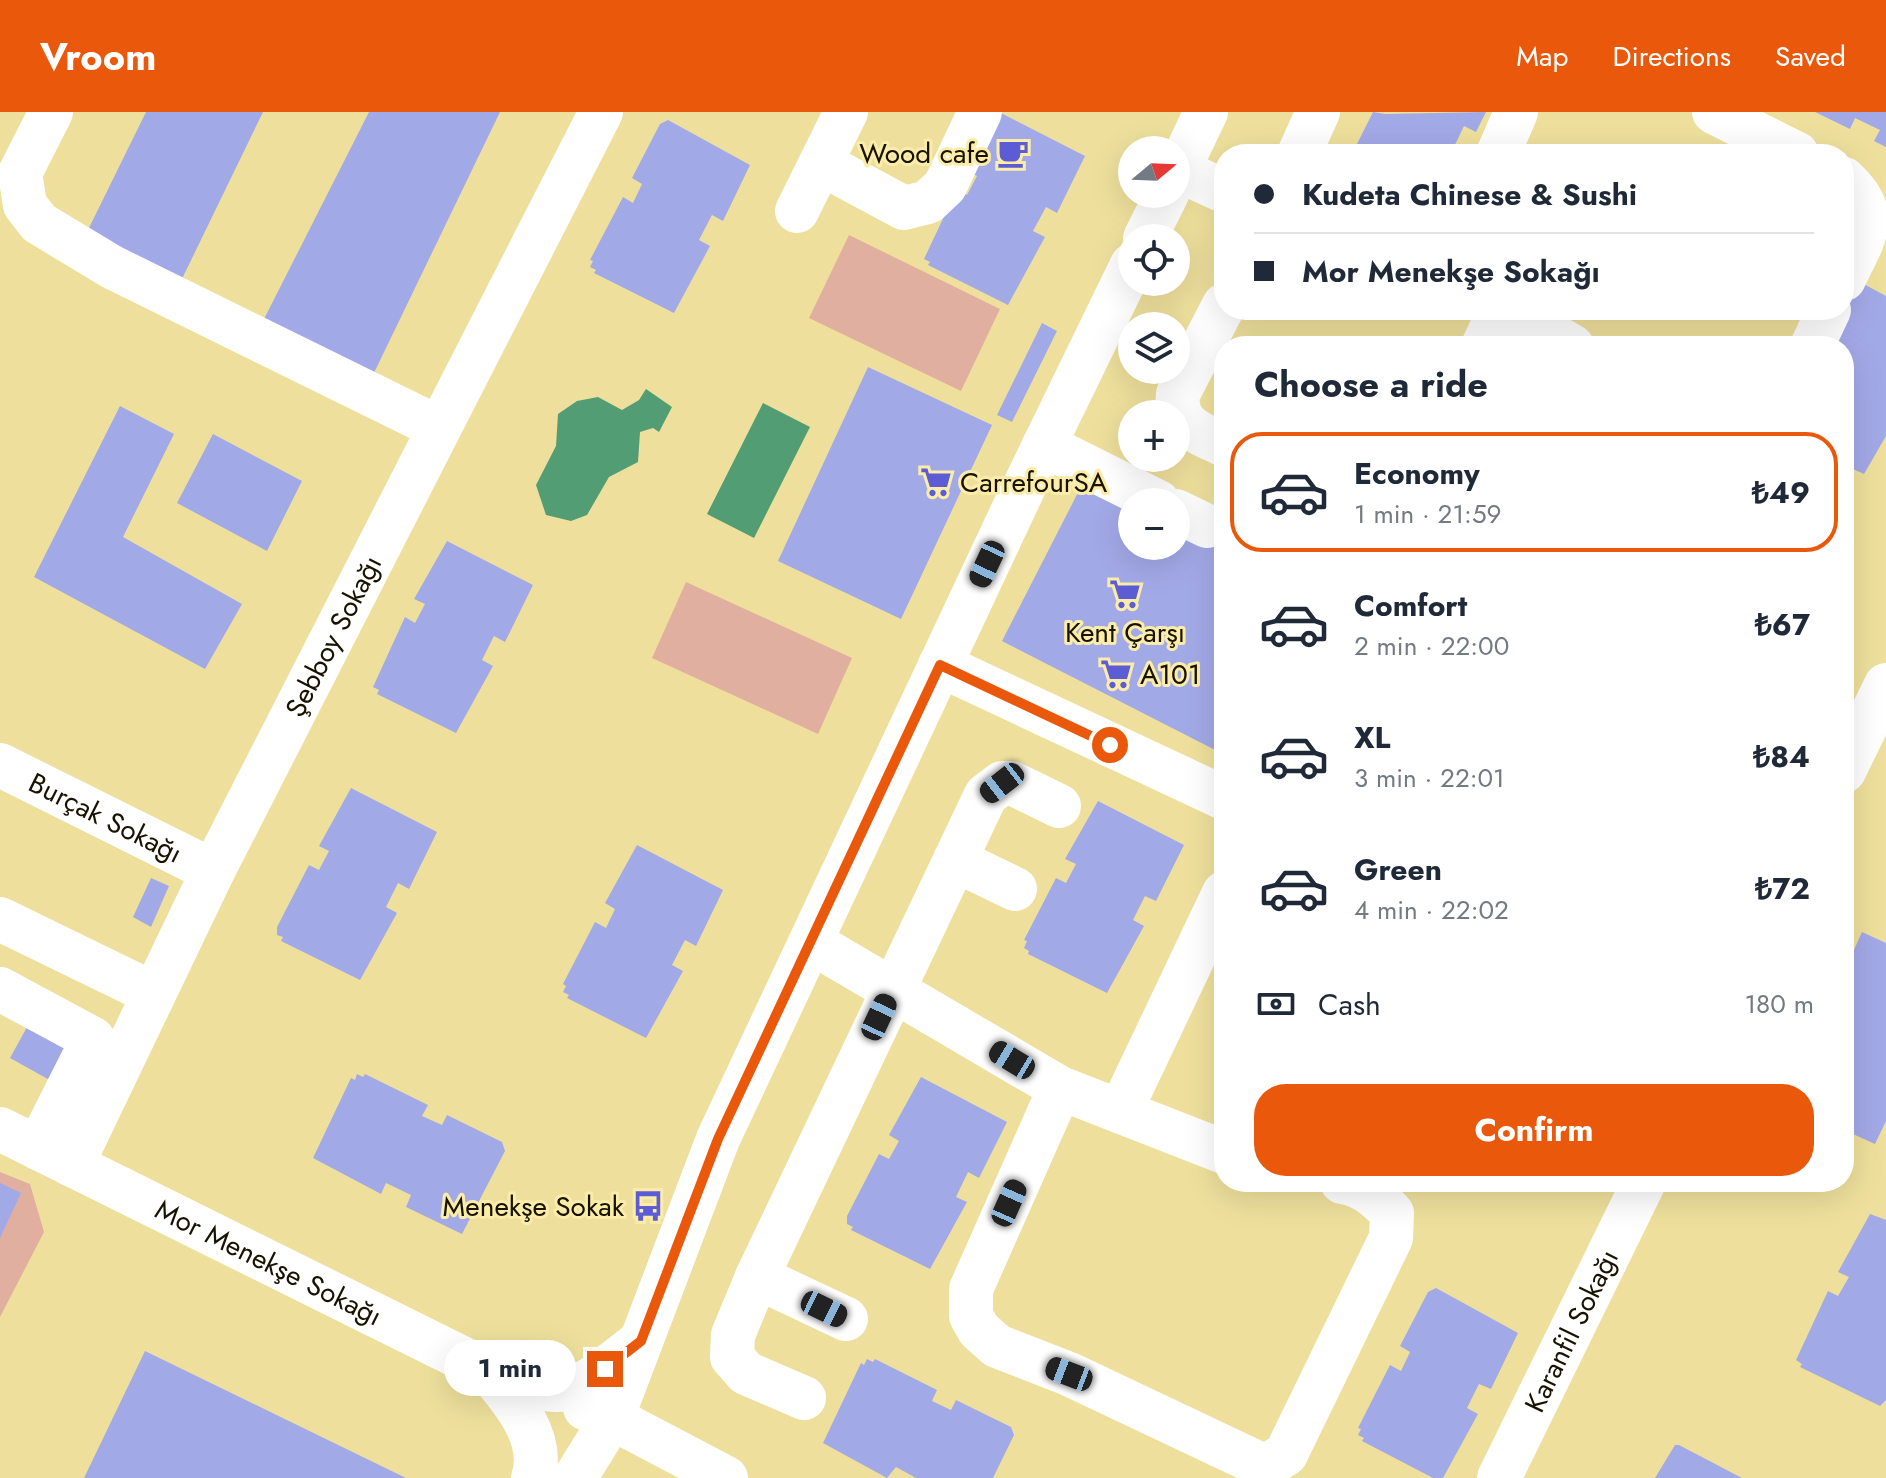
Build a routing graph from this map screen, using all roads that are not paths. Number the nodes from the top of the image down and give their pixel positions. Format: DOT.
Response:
graph roads {
  1 [pos="51,112"];
  2 [pos="601,112"];
  3 [pos="846,112"];
  4 [pos="980,112"];
  5 [pos="1206,112"];
  6 [pos="1318,112"];
  7 [pos="1516,112"];
  8 [pos="1714,112"];
  9 [pos="1304,144"];
  10 [pos="1502,144"];
  11 [pos="1777,144"];
  12 [pos="1190,146"];
  13 [pos="822,164"];
  14 [pos="1190,183"];
  15 [pos="1854,188"];
  16 [pos="1214,189"];
  17 [pos="797,211"];
  18 [pos="1854,258"];
  19 [pos="1118,294"];
  20 [pos="1216,320"];
  21 [pos="1526,320"];
  22 [pos="1554,336"];
  23 [pos="439,428"];
  24 [pos="1214,440"];
  25 [pos="1044,445"];
  26 [pos="1130,488"];
  27 [pos="940,665"];
  28 [pos="1886,685"];
  29 [pos="1854,751"];
  30 [pos="0,765"];
  31 [pos="1214,793"];
  32 [pos="1059,806"];
  33 [pos="955,860"];
  34 [pos="213,871"];
  35 [pos="1015,889"];
  36 [pos="1214,914"];
  37 [pos="0,919"];
  38 [pos="811,942"];
  39 [pos="893,988"];
  40 [pos="0,989"];
  41 [pos="154,994"];
  42 [pos="1060,1088"];
  43 [pos="1121,1110"];
  44 [pos="0,1129"];
  45 [pos="1214,1148"];
  46 [pos="55,1156"];
  47 [pos="1367,1192"];
  48 [pos="1639,1192"];
  49 [pos="757,1277"];
  50 [pos="846,1319"];
  51 [pos="641,1341"];
  52 [pos="488,1371"];
  53 [pos="537,1391"];
  54 [pos="804,1398"];
  55 [pos="612,1418"];
  56 [pos="533,1478"];
  57 [pos="575,1478"];
  58 [pos="726,1478"];
  59 [pos="1499,1478"];
  1 -- 23 [label="street"];
  2 -- 23 [label="street, Şebboy Sokağı"];
  3 -- 13 [label="street"];
  4 -- 13 [label="street"];
  5 -- 12 [label="street"];
  6 -- 9 [label="street"];
  7 -- 10 [label="street"];
  8 -- 11 [label="street"];
  13 -- 17 [label="street"];
  14 -- 16 [label="street"];
  15 -- 18 [label="street"];
  19 -- 25 [label="street"];
  20 -- 24 [label="street"];
  21 -- 22 [label="street"];
  23 -- 34 [label="street, Şebboy Sokağı"];
  25 -- 26 [label="street"];
  25 -- 27 [label="street"];
  27 -- 31 [label="street"];
  27 -- 38 [label="street"];
  28 -- 29 [label="street"];
  30 -- 34 [label="street, Burçak Sokağı"];
  32 -- 33 [label="street"];
  33 -- 35 [label="street"];
  33 -- 39 [label="street"];
  34 -- 41 [label="street, Şebboy Sokağı"];
  36 -- 43 [label="street"];
  37 -- 41 [label="street"];
  38 -- 39 [label="street"];
  38 -- 51 [label="street"];
  39 -- 42 [label="street"];
  39 -- 49 [label="street"];
  40 -- 46 [label="street"];
  41 -- 46 [label="street, Şebboy Sokağı"];
  42 -- 43 [label="street"];
  42 -- 47 [label="street"];
  43 -- 45 [label="street"];
  44 -- 46 [label="street, Mor Menekşe Sokağı"];
  46 -- 52 [label="street, Mor Menekşe Sokağı"];
  48 -- 59 [label="street, Karanfil Sokağı"];
  49 -- 50 [label="street"];
  49 -- 54 [label="street"];
  51 -- 53 [label="street, Mor Menekşe Sokağı"];
  51 -- 55 [label="street"];
  52 -- 53 [label="street, Mor Menekşe Sokağı"];
  52 -- 56 [label="street"];
  53 -- 55 [label="street, Mor Menekşe Sokağı"];
  55 -- 57 [label="street"];
  55 -- 58 [label="street, Mor Menekşe Sokağı"];
}
